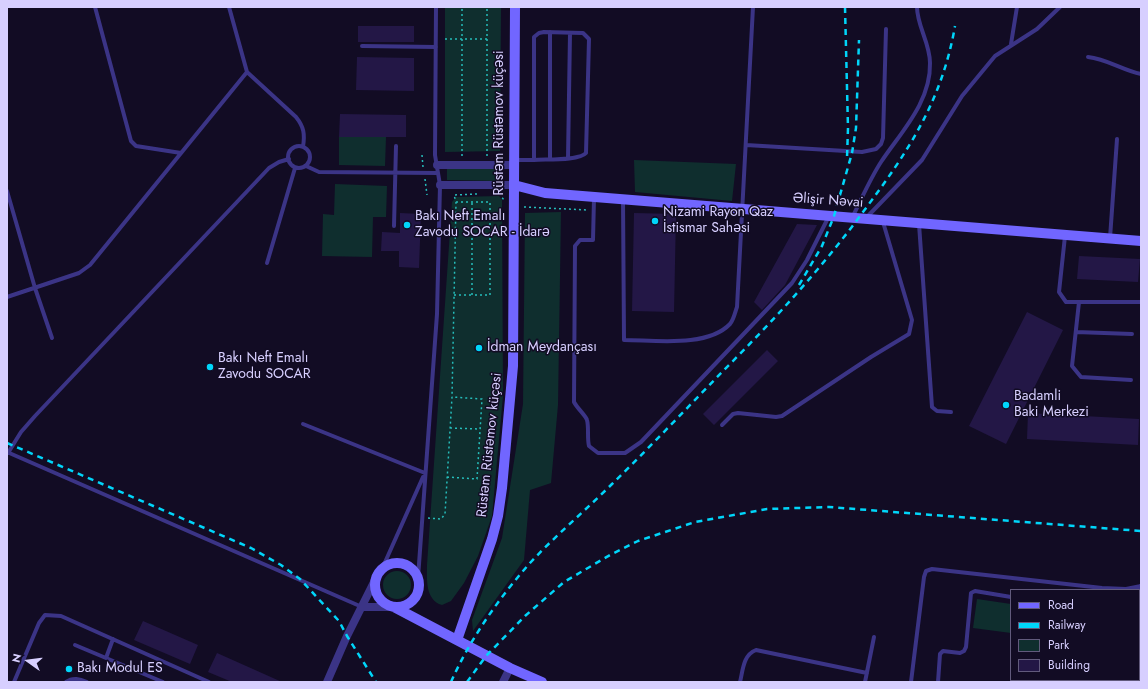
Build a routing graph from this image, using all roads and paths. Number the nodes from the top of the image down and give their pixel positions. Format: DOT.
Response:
graph roads {
  1 [pos="95,7"];
  2 [pos="229,7"];
  3 [pos="436,7"];
  4 [pos="462,7"];
  5 [pos="487,7"];
  6 [pos="515,7"];
  7 [pos="753,7"];
  8 [pos="917,7"];
  9 [pos="1017,7"];
  10 [pos="1060,7"];
  11 [pos="886,29"];
  12 [pos="550,32"];
  13 [pos="570,33"];
  14 [pos="445,39"];
  15 [pos="462,39"];
  16 [pos="487,39"];
  17 [pos="1011,44"];
  18 [pos="362,46"];
  19 [pos="436,48"];
  20 [pos="1088,57"];
  21 [pos="247,72"];
  22 [pos="1141,74"];
  23 [pos="1117,139"];
  24 [pos="746,145"];
  25 [pos="396,146"];
  26 [pos="303,147"];
  27 [pos="181,154"];
  28 [pos="462,156"];
  29 [pos="487,156"];
  30 [pos="550,158"];
  31 [pos="568,158"];
  32 [pos="288,159"];
  33 [pos="534,160"];
  34 [pos="514,162"];
  35 [pos="306,166"];
  36 [pos="295,168"];
  37 [pos="438,169"];
  38 [pos="395,173"];
  39 [pos="440,185"];
  40 [pos="514,185"];
  41 [pos="7,191"];
  42 [pos="484,194"];
  43 [pos="498,194"];
  44 [pos="594,197"];
  45 [pos="623,199"];
  46 [pos="456,202"];
  47 [pos="472,202"];
  48 [pos="504,205"];
  49 [pos="743,209"];
  50 [pos="594,210"];
  51 [pos="523,212"];
  52 [pos="829,216"];
  53 [pos="852,217"];
  54 [pos="865,218"];
  55 [pos="882,220"];
  56 [pos="919,223"];
  57 [pos="394,226"];
  58 [pos="1066,235"];
  59 [pos="1110,239"];
  60 [pos="1141,241"];
  61 [pos="267,263"];
  62 [pos="35,288"];
  63 [pos="454,295"];
  64 [pos="472,295"];
  65 [pos="7,297"];
  66 [pos="1079,302"];
  67 [pos="1141,302"];
  68 [pos="1076,332"];
  69 [pos="1132,334"];
  70 [pos="52,338"];
  71 [pos="1131,380"];
  72 [pos="452,397"];
  73 [pos="951,412"];
  74 [pos="303,424"];
  75 [pos="722,425"];
  76 [pos="450,428"];
  77 [pos="480,429"];
  78 [pos="8,452"];
  79 [pos="425,473"];
  80 [pos="447,477"];
  81 [pos="421,518"];
  82 [pos="379,573"];
  83 [pos="418,578"];
  84 [pos="1140,586"];
  85 [pos="1102,589"];
  86 [pos="1010,597"];
  87 [pos="362,607"];
  88 [pos="394,607"];
  89 [pos="874,637"];
  90 [pos="113,640"];
  91 [pos="457,640"];
  92 [pos="75,645"];
  93 [pos="106,658"];
  94 [pos="510,668"];
  95 [pos="867,673"];
  96 [pos="202,681"];
  97 [pos="14,682"];
  98 [pos="66,682"];
  99 [pos="88,682"];
  100 [pos="163,682"];
  101 [pos="209,682"];
  102 [pos="327,682"];
  103 [pos="503,682"];
  104 [pos="542,682"];
  105 [pos="740,682"];
  106 [pos="865,682"];
  107 [pos="911,682"];
  108 [pos="938,682"];
  1 -- 27 [label="lane"];
  2 -- 21 [label="lane"];
  3 -- 19 [label="lane"];
  4 -- 15 [label="path"];
  5 -- 16 [label="path"];
  6 -- 34 [label="street, Rüstəm Rüstəmov küçəsi"];
  7 -- 24 [label="lane"];
  8 -- 53 [label="lane"];
  9 -- 17 [label="lane"];
  10 -- 17 [label="lane"];
  11 -- 24 [label="lane"];
  12 -- 13 [label="lane"];
  12 -- 30 [label="lane"];
  12 -- 33 [label="lane"];
  13 -- 31 [label="lane"];
  13 -- 31 [label="lane"];
  14 -- 15 [label="path"];
  15 -- 16 [label="path"];
  15 -- 28 [label="path"];
  16 -- 29 [label="path"];
  17 -- 54 [label="lane"];
  18 -- 19 [label="lane"];
  19 -- 37 [label="lane"];
  20 -- 22 [label="lane"];
  21 -- 26 [label="lane"];
  21 -- 27 [label="lane"];
  23 -- 59 [label="lane"];
  24 -- 49 [label="lane"];
  25 -- 38 [label="lane"];
  26 -- 32 [label="lane"];
  26 -- 35 [label="lane"];
  27 -- 62 [label="lane"];
  30 -- 31 [label="lane"];
  30 -- 33 [label="lane"];
  32 -- 36 [label="lane"];
  32 -- 78 [label="lane"];
  33 -- 34 [label="lane"];
  34 -- 37 [label="street"];
  34 -- 40 [label="street, Rüstəm Rüstəmov küçəsi"];
  35 -- 36 [label="lane"];
  35 -- 38 [label="lane"];
  36 -- 61 [label="lane"];
  37 -- 38 [label="lane"];
  37 -- 39 [label="lane"];
  38 -- 57 [label="lane"];
  39 -- 40 [label="street"];
  39 -- 79 [label="lane"];
  40 -- 44 [label="street, Əlişir Nəvai"];
  40 -- 91 [label="street, Rüstəm Rüstəmov küçəsi"];
  41 -- 62 [label="lane"];
  42 -- 46 [label="path"];
  43 -- 48 [label="path"];
  44 -- 45 [label="street, Əlişir Nəvai"];
  44 -- 50 [label="lane"];
  45 -- 49 [label="street, Əlişir Nəvai"];
  45 -- 49 [label="lane"];
  46 -- 47 [label="path"];
  46 -- 63 [label="path"];
  47 -- 64 [label="path"];
  47 -- 64 [label="path"];
  49 -- 52 [label="street, Əlişir Nəvai"];
  50 -- 51 [label="path"];
  50 -- 52 [label="lane"];
  52 -- 53 [label="street, Əlişir Nəvai"];
  53 -- 54 [label="street, Əlişir Nəvai"];
  54 -- 55 [label="street, Əlişir Nəvai"];
  55 -- 56 [label="street, Əlişir Nəvai"];
  55 -- 75 [label="lane"];
  56 -- 58 [label="street, Əlişir Nəvai"];
  56 -- 73 [label="lane"];
  58 -- 59 [label="street, Əlişir Nəvai"];
  58 -- 66 [label="lane"];
  59 -- 60 [label="street, Əlişir Nəvai"];
  62 -- 65 [label="lane"];
  62 -- 70 [label="lane"];
  63 -- 64 [label="path"];
  63 -- 72 [label="path"];
  66 -- 67 [label="lane"];
  66 -- 68 [label="lane"];
  68 -- 69 [label="lane"];
  68 -- 71 [label="lane"];
  72 -- 76 [label="path"];
  72 -- 77 [label="path"];
  74 -- 79 [label="lane"];
  76 -- 77 [label="path"];
  76 -- 80 [label="path"];
  77 -- 80 [label="path"];
  78 -- 87 [label="lane"];
  79 -- 81 [label="lane"];
  79 -- 82 [label="lane"];
  80 -- 81 [label="path"];
  81 -- 83 [label="lane"];
  82 -- 83 [label="street"];
  82 -- 87 [label="street"];
  82 -- 88 [label="street"];
  83 -- 88 [label="street"];
  84 -- 85 [label="lane"];
  85 -- 107 [label="lane"];
  86 -- 108 [label="lane"];
  87 -- 88 [label="street"];
  87 -- 102 [label="street"];
  88 -- 91 [label="street"];
  89 -- 95 [label="lane"];
  90 -- 93 [label="lane"];
  90 -- 96 [label="lane"];
  90 -- 97 [label="lane"];
  91 -- 94 [label="street"];
  92 -- 93 [label="lane"];
  93 -- 100 [label="lane"];
  94 -- 103 [label="street"];
  94 -- 104 [label="street"];
  95 -- 105 [label="lane"];
  95 -- 106 [label="lane"];
  96 -- 101 [label="lane"];
  98 -- 99 [label="lane"];
}
